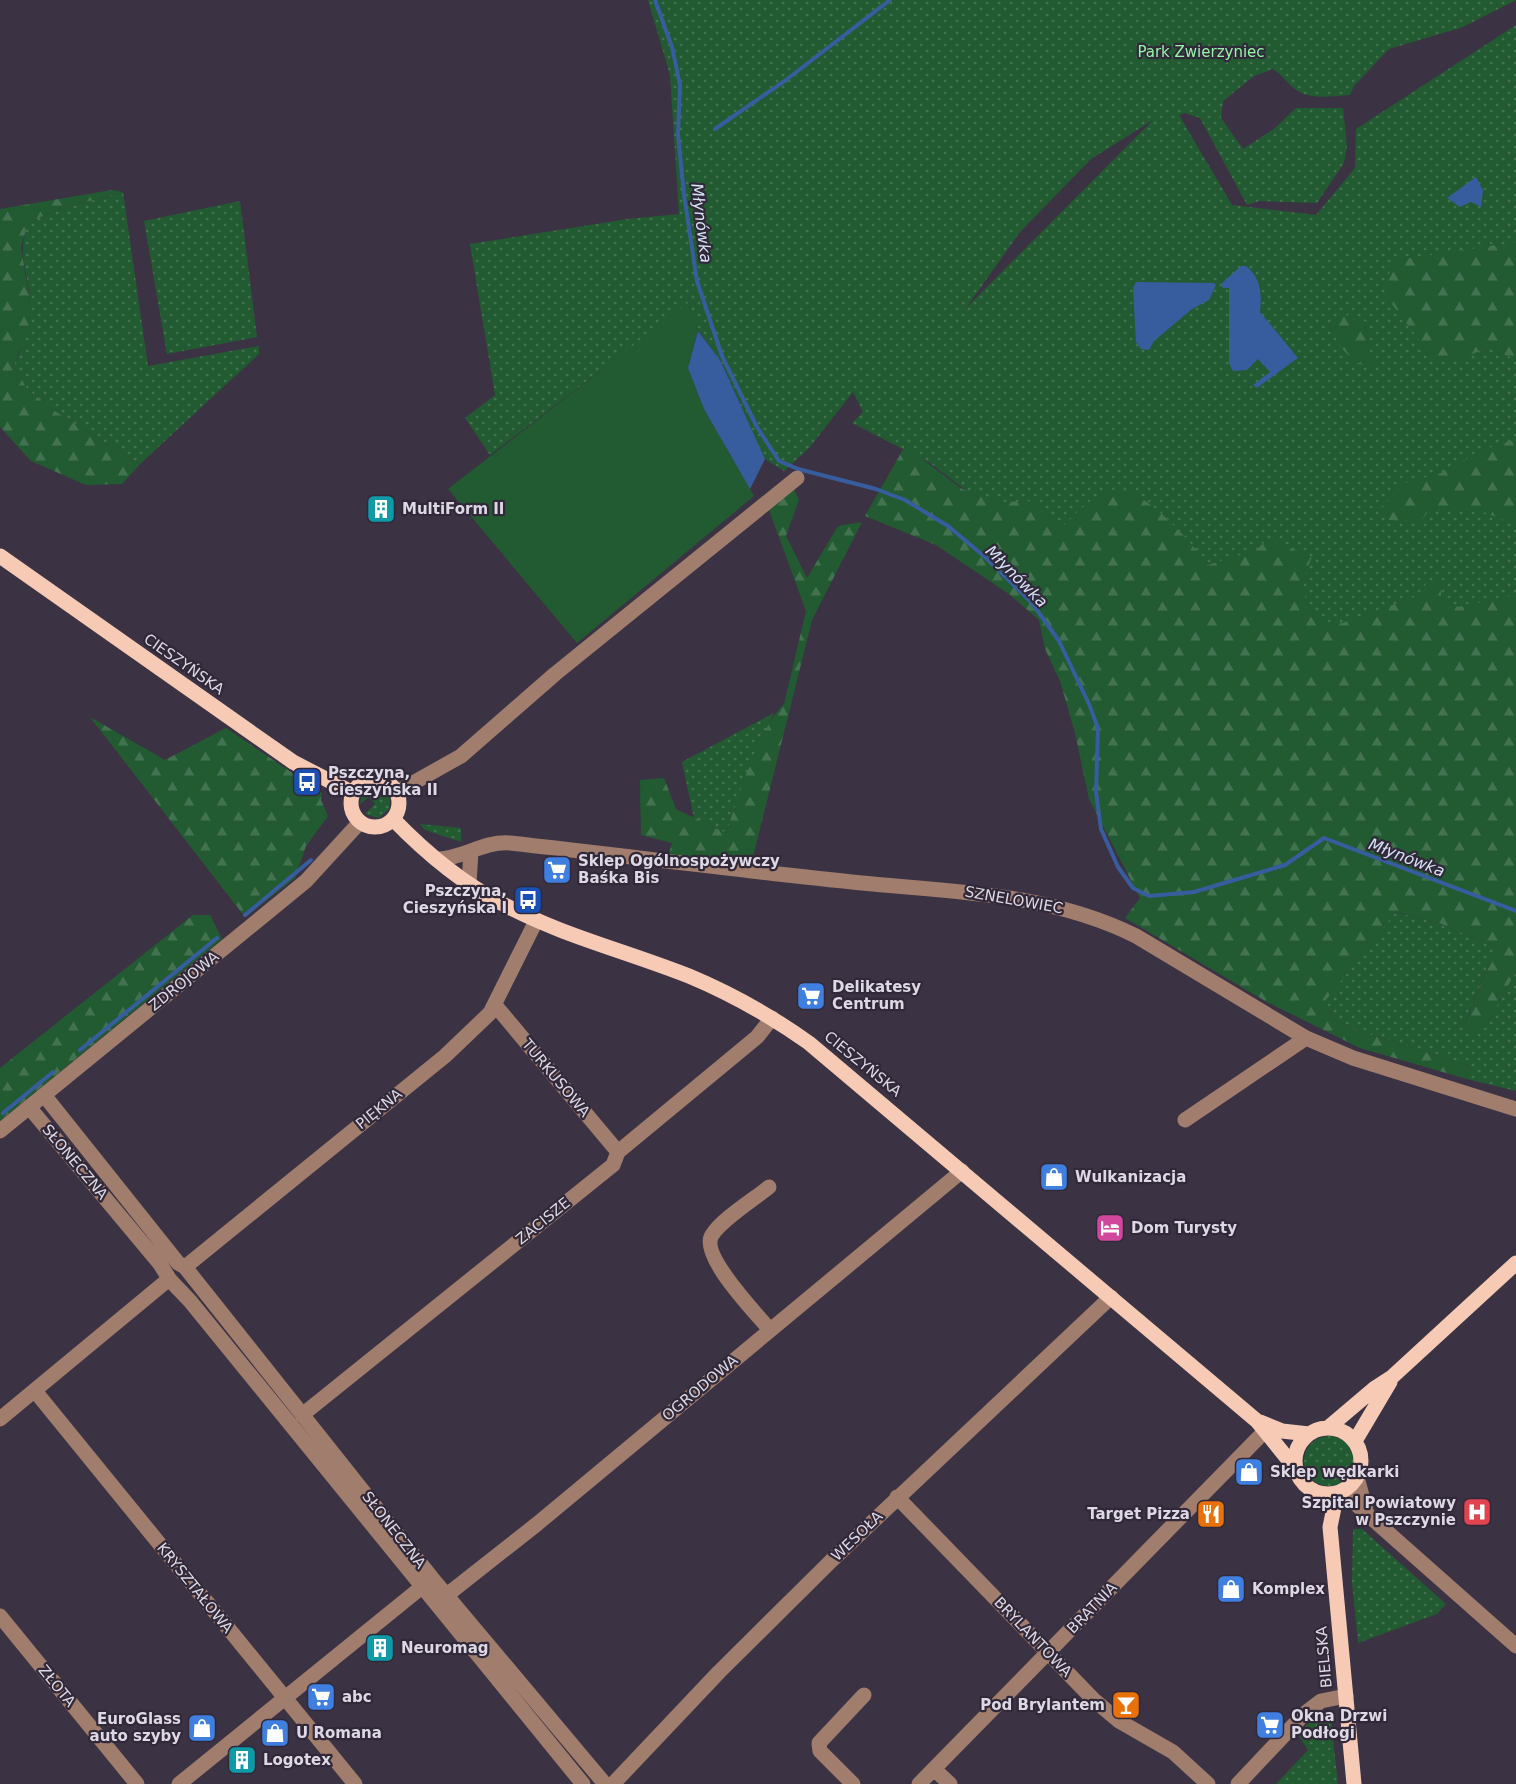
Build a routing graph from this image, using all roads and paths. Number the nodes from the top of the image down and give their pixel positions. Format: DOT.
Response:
graph roads {
  1 [pos="797,478"];
  2 [pos="0,556"];
  3 [pos="396,792"];
  4 [pos="353,793"];
  5 [pos="393,819"];
  6 [pos="360,822"];
  7 [pos="471,851"];
  8 [pos="436,859"];
  9 [pos="469,884"];
  10 [pos="536,921"];
  11 [pos="495,1005"];
  12 [pos="772,1018"];
  13 [pos="1306,1038"];
  14 [pos="44,1095"];
  15 [pos="29,1107"];
  16 [pos="1516,1109"];
  17 [pos="1185,1120"];
  18 [pos="0,1131"];
  19 [pos="618,1152"];
  20 [pos="962,1171"];
  21 [pos="769,1187"];
  22 [pos="1516,1263"];
  23 [pos="177,1273"];
  24 [pos="1111,1298"];
  25 [pos="770,1330"];
  26 [pos="1392,1377"];
  27 [pos="35,1391"];
  28 [pos="302,1415"];
  29 [pos="0,1419"];
  30 [pos="1261,1426"];
  31 [pos="1329,1427"];
  32 [pos="1309,1434"];
  33 [pos="1355,1441"];
  34 [pos="1296,1469"];
  35 [pos="1357,1477"];
  36 [pos="1312,1490"];
  37 [pos="1339,1492"];
  38 [pos="897,1497"];
  39 [pos="1366,1511"];
  40 [pos="1330,1527"];
  41 [pos="427,1583"];
  42 [pos="441,1600"];
  43 [pos="0,1616"];
  44 [pos="1516,1646"];
  45 [pos="1048,1653"];
  46 [pos="864,1695"];
  47 [pos="1346,1696"];
  48 [pos="284,1697"];
  49 [pos="934,1769"];
  50 [pos="137,1784"];
  51 [pos="179,1784"];
  52 [pos="356,1784"];
  53 [pos="583,1784"];
  54 [pos="605,1784"];
  55 [pos="614,1784"];
  56 [pos="853,1784"];
  57 [pos="919,1784"];
  58 [pos="950,1784"];
  59 [pos="1208,1784"];
  60 [pos="1238,1784"];
  61 [pos="1354,1784"];
  1 -- 3 [label="street"];
  2 -- 4 [label="main road, CIESZYŃSKA"];
  3 -- 4 [label="main road"];
  3 -- 5 [label="main road"];
  4 -- 6 [label="main road"];
  5 -- 6 [label="main road"];
  5 -- 8 [label="main road, CIESZYŃSKA"];
  6 -- 14 [label="street, ZDROJOWA"];
  7 -- 8 [label="street, SZNELOWIEC"];
  7 -- 9 [label="street"];
  7 -- 13 [label="street, SZNELOWIEC"];
  8 -- 9 [label="main road, CIESZYŃSKA"];
  9 -- 10 [label="main road, CIESZYŃSKA"];
  10 -- 11 [label="street, PIĘKNA"];
  10 -- 12 [label="main road, CIESZYŃSKA"];
  11 -- 19 [label="street, TURKUSOWA"];
  11 -- 23 [label="street, PIĘKNA"];
  12 -- 19 [label="street, ZACISZE"];
  12 -- 20 [label="main road, CIESZYŃSKA"];
  13 -- 16 [label="street, SZNELOWIEC"];
  13 -- 17 [label="street"];
  14 -- 15 [label="street, ZDROJOWA"];
  14 -- 23 [label="street, SŁONECZNA"];
  15 -- 18 [label="street, ZDROJOWA"];
  15 -- 23 [label="street, SŁONECZNA"];
  19 -- 28 [label="street, ZACISZE"];
  20 -- 24 [label="main road, CIESZYŃSKA"];
  20 -- 25 [label="street, OGRODOWA"];
  21 -- 25 [label="street"];
  22 -- 26 [label="main road"];
  23 -- 27 [label="street, PIĘKNA"];
  23 -- 28 [label="street, SŁONECZNA"];
  23 -- 41 [label="street, SŁONECZNA"];
  24 -- 30 [label="main road, CIESZYŃSKA"];
  24 -- 38 [label="street, WESOŁA"];
  25 -- 42 [label="street, OGRODOWA"];
  26 -- 31 [label="main road"];
  26 -- 33 [label="main road"];
  27 -- 29 [label="street, PIĘKNA"];
  27 -- 48 [label="street, KRYSZTAŁOWA"];
  28 -- 41 [label="street, SŁONECZNA"];
  30 -- 32 [label="main road, CIESZYŃSKA"];
  30 -- 34 [label="main road, CIESZYŃSKA"];
  30 -- 45 [label="street, BRATNIA"];
  31 -- 32 [label="main road"];
  31 -- 33 [label="main road"];
  32 -- 34 [label="main road"];
  33 -- 35 [label="main road"];
  34 -- 36 [label="main road"];
  35 -- 37 [label="main road"];
  35 -- 39 [label="street"];
  36 -- 37 [label="main road"];
  36 -- 40 [label="main road, BIELSKA"];
  37 -- 39 [label="street"];
  37 -- 40 [label="main road, BIELSKA"];
  38 -- 45 [label="street, BRYLANTOWA"];
  38 -- 55 [label="street, WESOŁA"];
  39 -- 44 [label="street"];
  40 -- 47 [label="main road, BIELSKA"];
  41 -- 42 [label="street, SŁONECZNA"];
  41 -- 48 [label="street"];
  42 -- 53 [label="street, SŁONECZNA"];
  42 -- 54 [label="street, SŁONECZNA"];
  43 -- 50 [label="street, ZŁOTA"];
  45 -- 49 [label="street, BRATNIA"];
  45 -- 59 [label="street, BRYLANTOWA"];
  46 -- 56 [label="street"];
  47 -- 60 [label="street"];
  47 -- 61 [label="main road, BIELSKA"];
  48 -- 51 [label="street"];
  48 -- 52 [label="street, KRYSZTAŁOWA"];
  49 -- 57 [label="street, BRATNIA"];
  49 -- 58 [label="street"];
}
